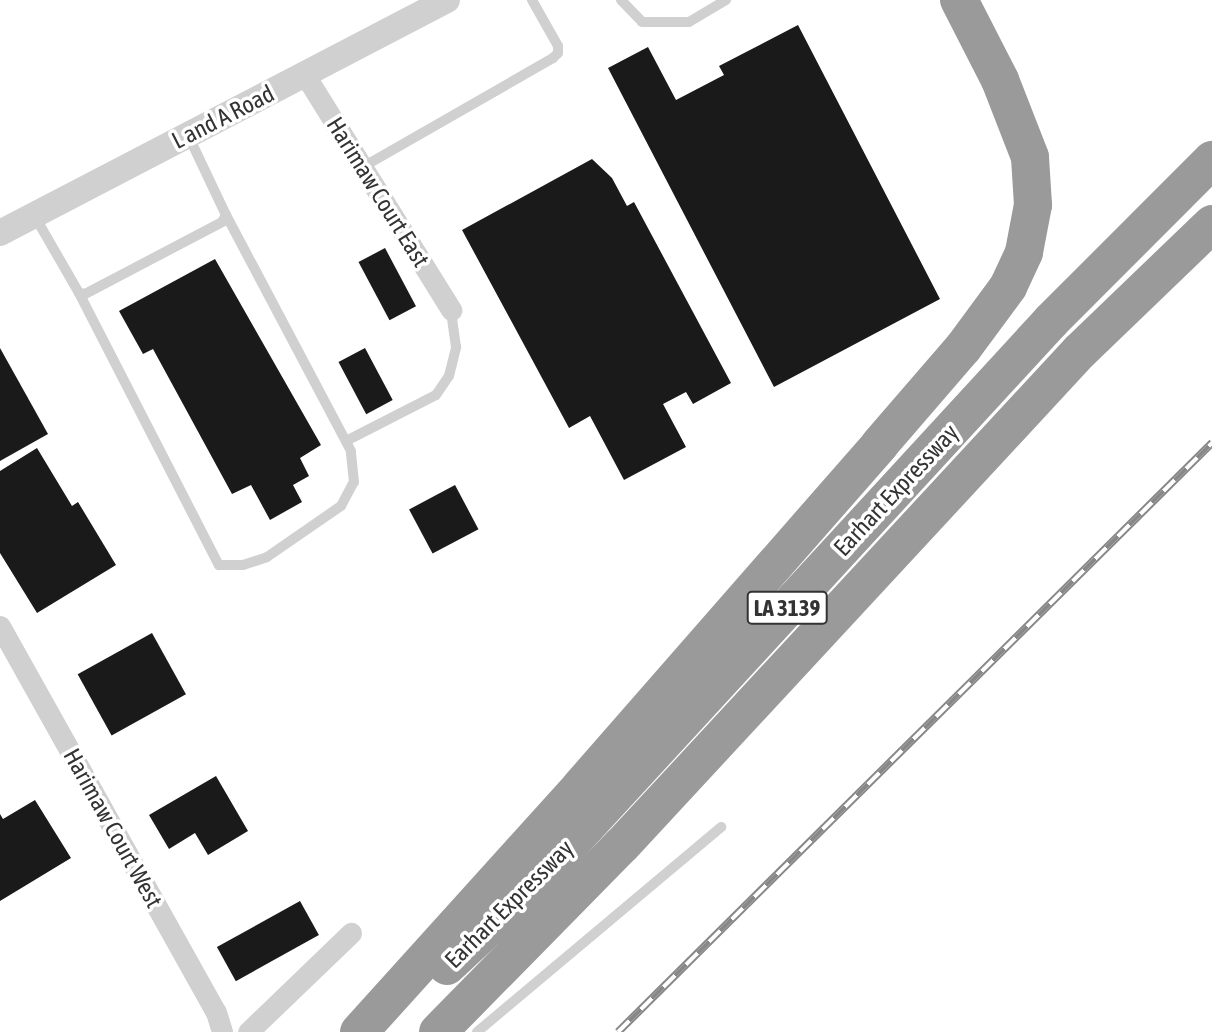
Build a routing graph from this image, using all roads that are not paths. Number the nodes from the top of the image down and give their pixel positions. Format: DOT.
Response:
graph roads {
  1 [pos="447,0"];
  2 [pos="532,0"];
  3 [pos="621,0"];
  4 [pos="726,0"];
  5 [pos="958,0"];
  6 [pos="305,75"];
  7 [pos="188,135"];
  8 [pos="361,168"];
  9 [pos="1202,168"];
  10 [pos="34,215"];
  11 [pos="224,218"];
  12 [pos="0,233"];
  13 [pos="1201,234"];
  14 [pos="82,294"];
  15 [pos="451,310"];
  16 [pos="346,441"];
  17 [pos="0,626"];
  18 [pos="721,827"];
  19 [pos="351,933"];
  20 [pos="222,1032"];
  21 [pos="248,1032"];
  22 [pos="359,1032"];
  23 [pos="376,1032"];
  24 [pos="438,1032"];
  25 [pos="477,1032"];
  1 -- 6 [label="street, L and A Road"];
  2 -- 8 [label="lane"];
  3 -- 4 [label="lane"];
  5 -- 22 [label="highway"];
  6 -- 7 [label="street, L and A Road"];
  6 -- 8 [label="street, Harimaw Court East"];
  7 -- 10 [label="street, L and A Road"];
  7 -- 11 [label="lane"];
  8 -- 15 [label="street, Harimaw Court East"];
  9 -- 23 [label="highway, Earhart Expressway / LA 3139"];
  10 -- 12 [label="street, L and A Road"];
  10 -- 14 [label="lane"];
  11 -- 14 [label="lane"];
  11 -- 16 [label="lane"];
  13 -- 24 [label="highway, Earhart Expressway / LA 3139"];
  14 -- 16 [label="lane"];
  15 -- 16 [label="lane"];
  17 -- 20 [label="street, Harimaw Court West"];
  18 -- 25 [label="lane"];
  19 -- 21 [label="street"];
}
